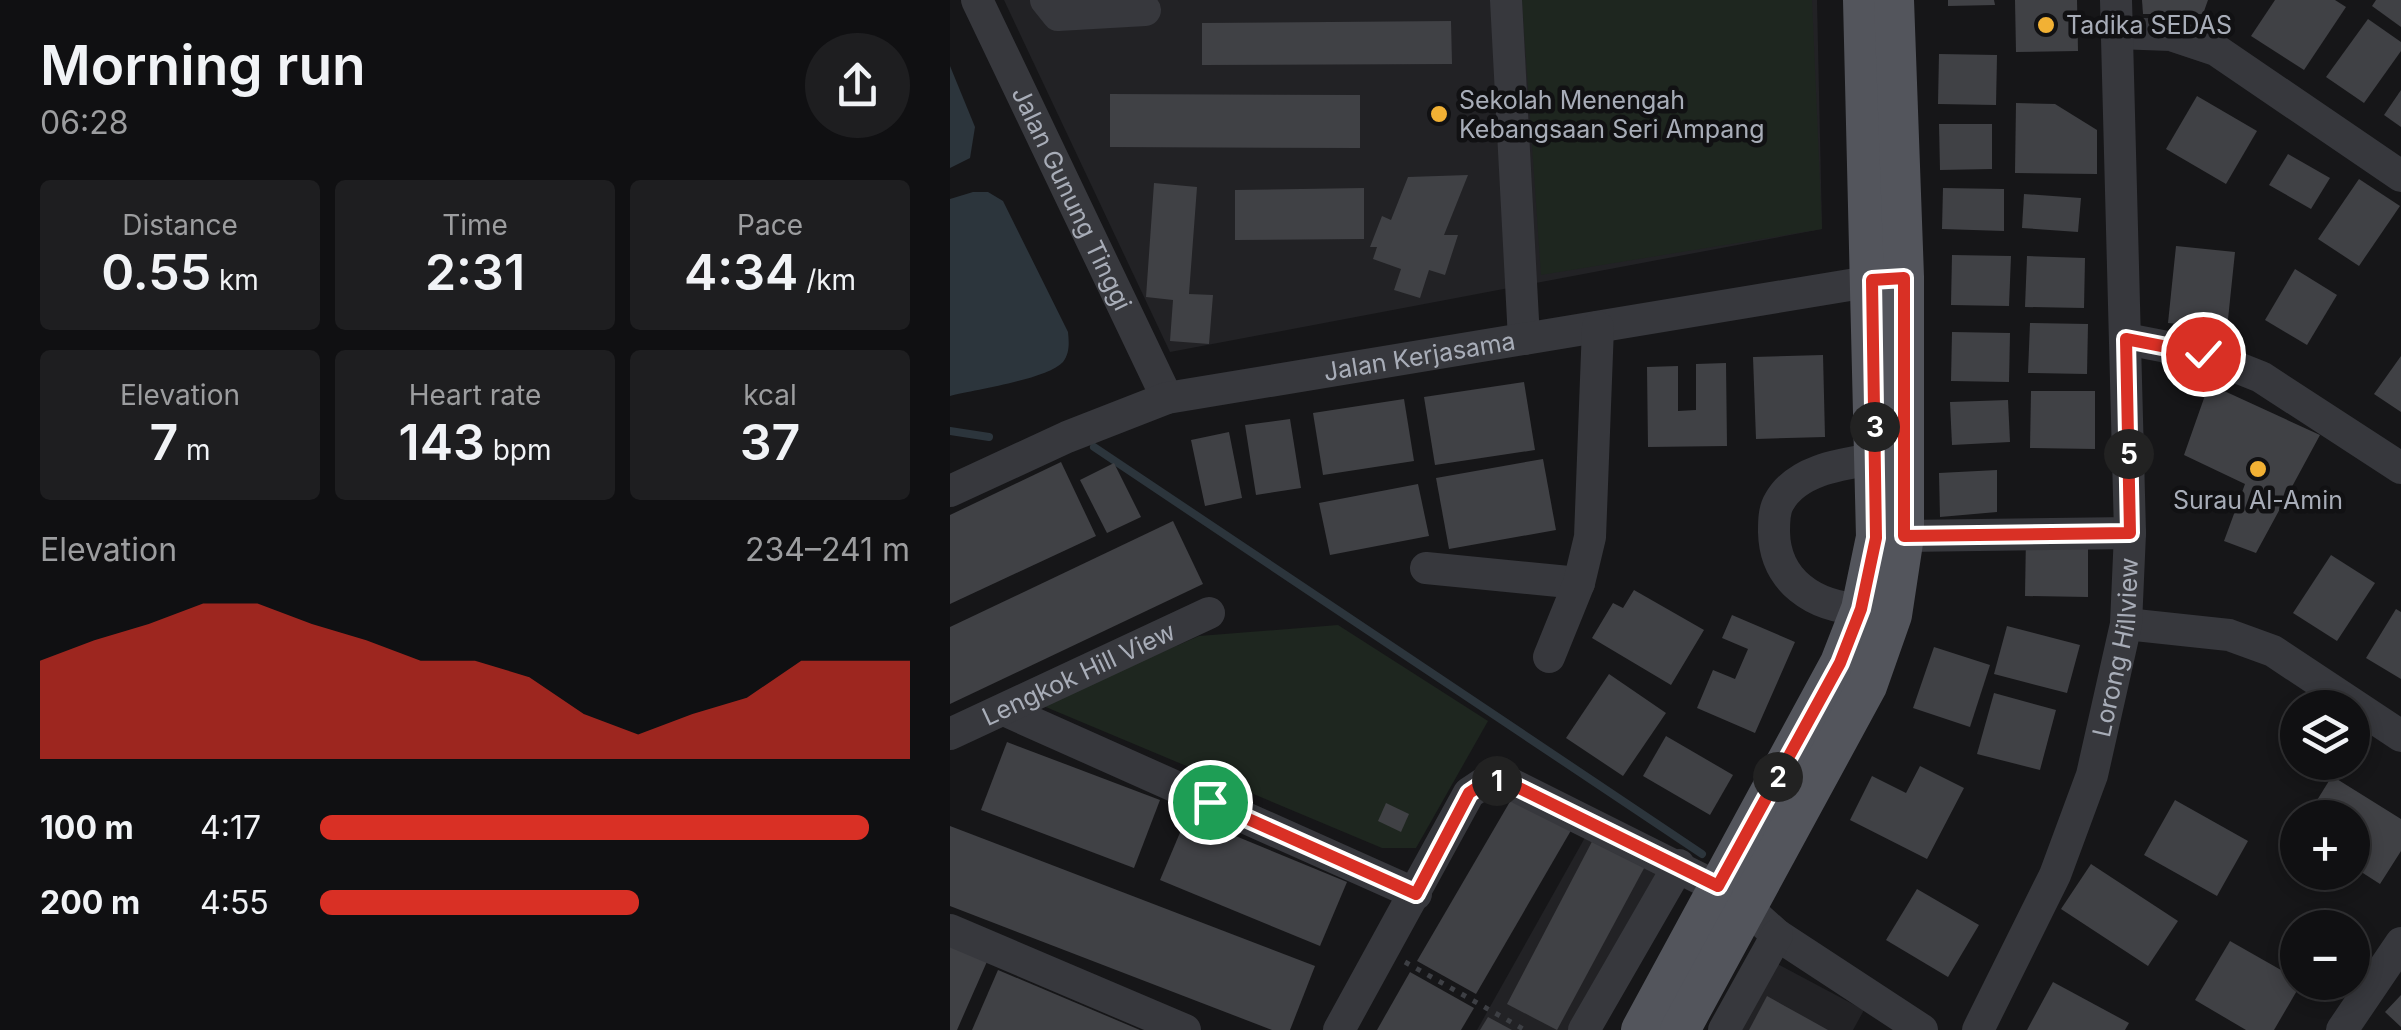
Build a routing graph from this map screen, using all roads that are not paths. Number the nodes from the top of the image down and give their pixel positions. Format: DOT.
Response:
graph roads {
  1 [pos="977,0"];
  2 [pos="1046,0"];
  3 [pos="1506,0"];
  4 [pos="1864,0"];
  5 [pos="1894,0"];
  6 [pos="1145,10"];
  7 [pos="2116,16"];
  8 [pos="2401,176"];
  9 [pos="1888,278"];
  10 [pos="1598,328"];
  11 [pos="1524,339"];
  12 [pos="2126,339"];
  13 [pos="1167,398"];
  14 [pos="1875,459"];
  15 [pos="2401,468"];
  16 [pos="950,490"];
  17 [pos="2130,533"];
  18 [pos="1904,536"];
  19 [pos="1426,568"];
  20 [pos="1579,582"];
  21 [pos="1861,609"];
  22 [pos="1209,613"];
  23 [pos="2126,624"];
  24 [pos="1549,657"];
  25 [pos="1004,710"];
  26 [pos="950,734"];
  27 [pos="2401,736"];
  28 [pos="1679,865"];
  29 [pos="1416,894"];
  30 [pos="1732,897"];
  31 [pos="950,930"];
  32 [pos="1777,935"];
  33 [pos="2401,943"];
  34 [pos="1185,1030"];
  35 [pos="1339,1030"];
  36 [pos="1584,1030"];
  37 [pos="1641,1030"];
  38 [pos="1680,1030"];
  39 [pos="1724,1030"];
  40 [pos="1922,1030"];
  41 [pos="1978,1030"];
  42 [pos="2342,1030"];
  1 -- 13 [label="street, Jalan Gunung Tinggi"];
  2 -- 6 [label="street"];
  3 -- 11 [label="street"];
  4 -- 9 [label="main road"];
  5 -- 9 [label="main road"];
  7 -- 8 [label="street"];
  7 -- 12 [label="street, Lorong Hillview"];
  9 -- 10 [label="street, Jalan Kerjasama"];
  9 -- 14 [label="main road"];
  9 -- 18 [label="main road"];
  10 -- 11 [label="street, Jalan Kerjasama"];
  10 -- 20 [label="street"];
  11 -- 13 [label="street, Jalan Kerjasama"];
  12 -- 15 [label="street"];
  12 -- 17 [label="street, Lorong Hillview"];
  13 -- 16 [label="street, Jalan Kerjasama"];
  14 -- 21 [label="main road"];
  14 -- 21 [label="street"];
  17 -- 18 [label="street"];
  17 -- 23 [label="street, Lorong Hillview"];
  18 -- 30 [label="main road"];
  19 -- 20 [label="street"];
  20 -- 24 [label="street"];
  21 -- 30 [label="main road"];
  22 -- 25 [label="street, Lengkok Hill View"];
  23 -- 27 [label="street"];
  23 -- 41 [label="street, Lorong Hillview"];
  25 -- 26 [label="street, Lengkok Hill View"];
  25 -- 29 [label="street"];
  28 -- 29 [label="street"];
  28 -- 30 [label="street"];
  28 -- 36 [label="street"];
  29 -- 35 [label="street"];
  30 -- 32 [label="street"];
  30 -- 37 [label="main road"];
  30 -- 38 [label="main road"];
  31 -- 34 [label="street"];
  32 -- 39 [label="street"];
  32 -- 40 [label="street"];
  33 -- 42 [label="street"];
}
